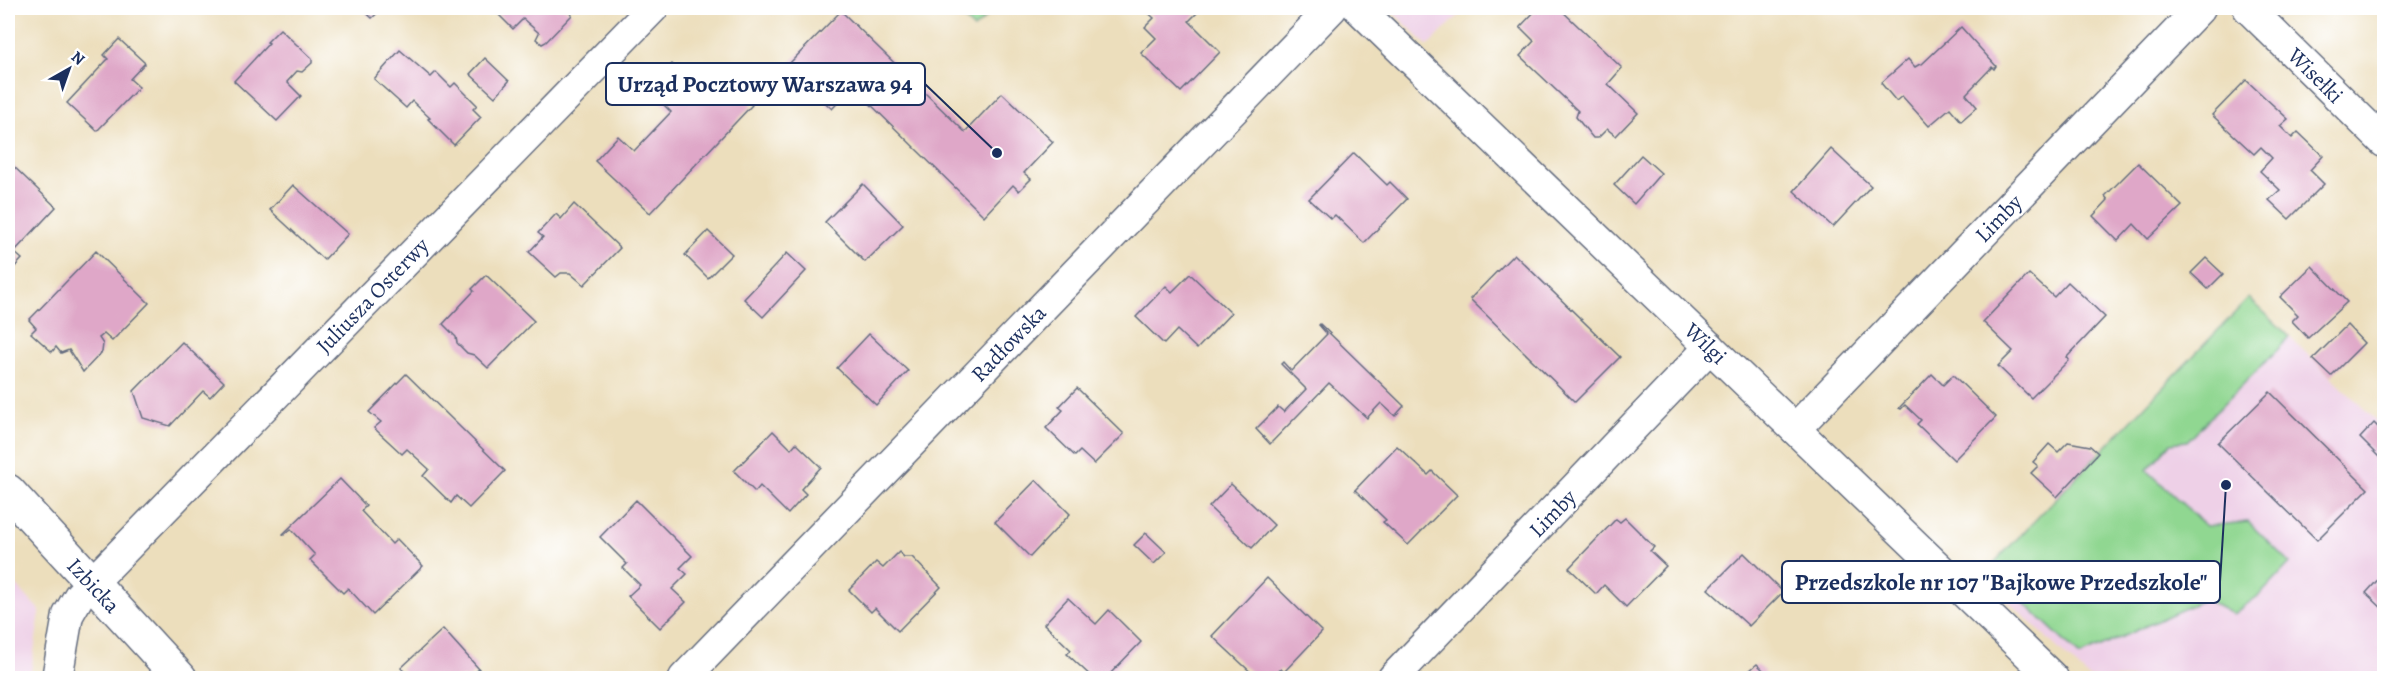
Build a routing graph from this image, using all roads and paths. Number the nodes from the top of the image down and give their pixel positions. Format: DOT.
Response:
graph roads {
  1 [pos="653,8"];
  2 [pos="1332,8"];
  3 [pos="1358,8"];
  4 [pos="2200,8"];
  5 [pos="2248,8"];
  6 [pos="2385,142"];
  7 [pos="1710,347"];
  8 [pos="1795,429"];
  9 [pos="8,491"];
  10 [pos="92,583"];
  11 [pos="57,678"];
  12 [pos="180,678"];
  13 [pos="684,678"];
  14 [pos="1393,678"];
  15 [pos="2053,678"];
  1 -- 10 [label="street, Juliusza Osterwy"];
  2 -- 13 [label="street, Radłowska"];
  3 -- 7 [label="street, Wilgi"];
  4 -- 8 [label="street, Limby"];
  5 -- 6 [label="street, Wisełki"];
  7 -- 8 [label="street, Wilgi"];
  7 -- 14 [label="street, Limby"];
  8 -- 15 [label="street, Wilgi"];
  9 -- 10 [label="street, Izbicka"];
  10 -- 11 [label="street, Juliusza Osterwy"];
  10 -- 12 [label="street, Izbicka"];
}
